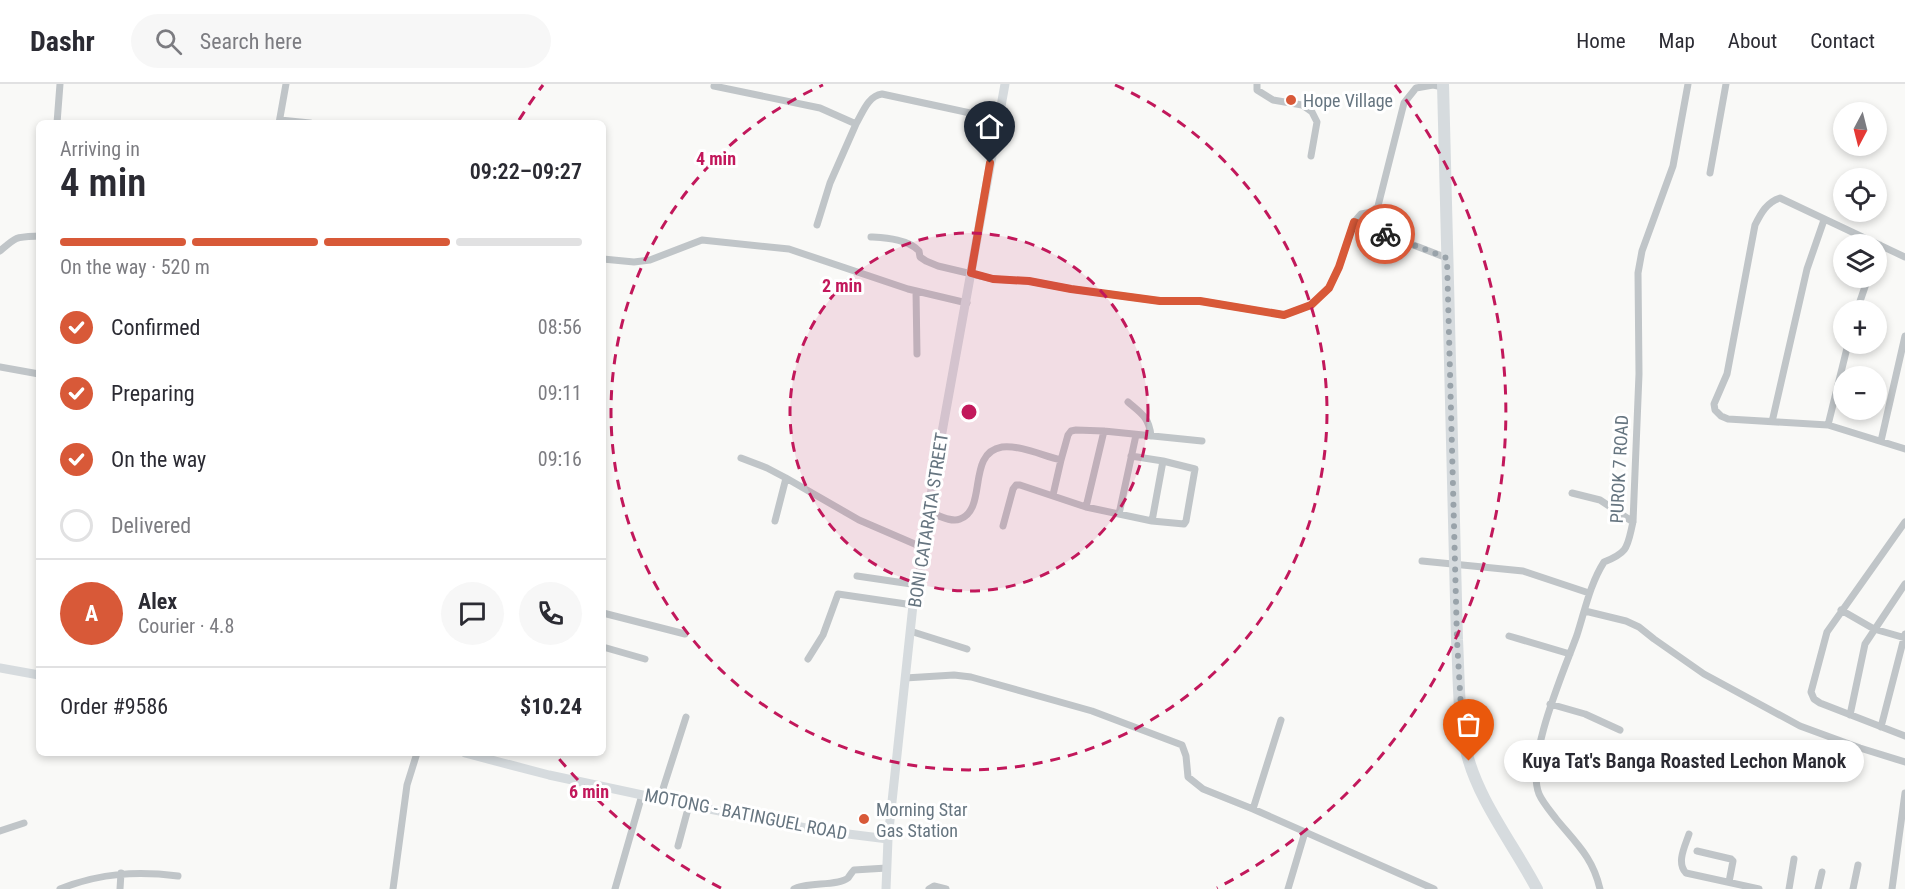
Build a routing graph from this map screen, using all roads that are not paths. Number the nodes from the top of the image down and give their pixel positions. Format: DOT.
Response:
graph roads {
  1 [pos="60,84"];
  2 [pos="286,84"];
  3 [pos="1005,84"];
  4 [pos="1257,84"];
  5 [pos="1688,84"];
  6 [pos="1726,84"];
  7 [pos="1443,85"];
  8 [pos="714,86"];
  9 [pos="998,119"];
  10 [pos="57,120"];
  11 [pos="280,120"];
  12 [pos="856,124"];
  13 [pos="1311,156"];
  14 [pos="1710,173"];
  15 [pos="1824,220"];
  16 [pos="1354,222"];
  17 [pos="817,225"];
  18 [pos="1855,234"];
  19 [pos="36,236"];
  20 [pos="871,237"];
  21 [pos="1887,248"];
  22 [pos="0,251"];
  23 [pos="1905,257"];
  24 [pos="1447,258"];
  25 [pos="606,259"];
  26 [pos="971,273"];
  27 [pos="916,291"];
  28 [pos="967,303"];
  29 [pos="1905,336"];
  30 [pos="917,354"];
  31 [pos="1846,354"];
  32 [pos="0,367"];
  33 [pos="36,373"];
  34 [pos="1128,402"];
  35 [pos="1772,422"];
  36 [pos="1828,426"];
  37 [pos="1104,431"];
  38 [pos="1136,435"];
  39 [pos="1151,436"];
  40 [pos="1202,441"];
  41 [pos="1881,441"];
  42 [pos="1905,449"];
  43 [pos="1131,456"];
  44 [pos="741,458"];
  45 [pos="1061,460"];
  46 [pos="1163,461"];
  47 [pos="786,478"];
  48 [pos="1572,493"];
  49 [pos="1053,495"];
  50 [pos="1086,507"];
  51 [pos="929,512"];
  52 [pos="1119,514"];
  53 [pos="775,521"];
  54 [pos="1152,521"];
  55 [pos="1633,522"];
  56 [pos="1905,522"];
  57 [pos="1003,526"];
  58 [pos="924,548"];
  59 [pos="1422,561"];
  60 [pos="1456,565"];
  61 [pos="857,576"];
  62 [pos="1905,584"];
  63 [pos="918,585"];
  64 [pos="1589,593"];
  65 [pos="913,605"];
  66 [pos="1841,610"];
  67 [pos="1585,611"];
  68 [pos="606,614"];
  69 [pos="1874,629"];
  70 [pos="910,631"];
  71 [pos="685,634"];
  72 [pos="1509,636"];
  73 [pos="1905,636"];
  74 [pos="606,648"];
  75 [pos="967,649"];
  76 [pos="1570,654"];
  77 [pos="645,659"];
  78 [pos="808,659"];
  79 [pos="0,668"];
  80 [pos="36,674"];
  81 [pos="905,678"];
  82 [pos="1550,704"];
  83 [pos="1850,715"];
  84 [pos="686,717"];
  85 [pos="1281,720"];
  86 [pos="1881,727"];
  87 [pos="1620,730"];
  88 [pos="1905,736"];
  89 [pos="416,756"];
  90 [pos="480,756"];
  91 [pos="1905,762"];
  92 [pos="1905,793"];
  93 [pos="642,795"];
  94 [pos="660,798"];
  95 [pos="688,805"];
  96 [pos="1253,809"];
  97 [pos="24,823"];
  98 [pos="0,831"];
  99 [pos="1305,832"];
  100 [pos="1689,834"];
  101 [pos="888,839"];
  102 [pos="678,846"];
  103 [pos="1697,851"];
  104 [pos="1794,859"];
  105 [pos="1858,865"];
  106 [pos="886,868"];
  107 [pos="1822,872"];
  108 [pos="121,873"];
  109 [pos="178,876"];
  110 [pos="1729,882"];
  111 [pos="60,889"];
  112 [pos="120,889"];
  113 [pos="393,889"];
  114 [pos="615,889"];
  115 [pos="794,889"];
  116 [pos="886,889"];
  117 [pos="929,889"];
  118 [pos="946,889"];
  119 [pos="1288,889"];
  120 [pos="1434,889"];
  121 [pos="1538,889"];
  122 [pos="1600,889"];
  123 [pos="1759,889"];
  124 [pos="1789,889"];
  125 [pos="1818,889"];
  126 [pos="1853,889"];
  127 [pos="1892,889"];
  1 -- 10 [label="street"];
  2 -- 11 [label="street"];
  3 -- 9 [label="street, BONI CATARATA STREET"];
  4 -- 13 [label="street"];
  5 -- 55 [label="street, PUROK 7 ROAD"];
  6 -- 14 [label="street"];
  7 -- 16 [label="street"];
  7 -- 24 [label="highway"];
  8 -- 12 [label="street"];
  9 -- 12 [label="street"];
  9 -- 26 [label="street, BONI CATARATA STREET"];
  12 -- 17 [label="street"];
  15 -- 18 [label="street"];
  15 -- 35 [label="street"];
  15 -- 35 [label="street"];
  16 -- 24 [label="street"];
  16 -- 26 [label="street"];
  19 -- 22 [label="street"];
  20 -- 26 [label="street"];
  21 -- 23 [label="street"];
  24 -- 60 [label="highway"];
  25 -- 27 [label="street"];
  26 -- 28 [label="street, BONI CATARATA STREET"];
  27 -- 28 [label="street"];
  27 -- 30 [label="street"];
  28 -- 51 [label="street, BONI CATARATA STREET"];
  29 -- 41 [label="street"];
  31 -- 36 [label="street"];
  32 -- 33 [label="street"];
  34 -- 39 [label="street"];
  35 -- 36 [label="street"];
  36 -- 41 [label="street"];
  37 -- 38 [label="street"];
  37 -- 45 [label="street"];
  37 -- 50 [label="street"];
  38 -- 39 [label="street"];
  38 -- 43 [label="street"];
  39 -- 40 [label="street"];
  41 -- 42 [label="street"];
  43 -- 46 [label="street"];
  43 -- 52 [label="street"];
  44 -- 47 [label="street"];
  45 -- 49 [label="street"];
  45 -- 51 [label="street"];
  46 -- 54 [label="street"];
  46 -- 54 [label="street"];
  47 -- 53 [label="street"];
  47 -- 58 [label="street"];
  48 -- 55 [label="street"];
  49 -- 50 [label="street"];
  49 -- 57 [label="street"];
  50 -- 52 [label="street"];
  51 -- 58 [label="street, BONI CATARATA STREET"];
  52 -- 54 [label="street"];
  55 -- 64 [label="street, PUROK 7 ROAD"];
  56 -- 66 [label="street"];
  58 -- 63 [label="street, BONI CATARATA STREET"];
  59 -- 60 [label="street"];
  60 -- 64 [label="street"];
  60 -- 121 [label="highway"];
  61 -- 63 [label="street"];
  62 -- 69 [label="street"];
  63 -- 65 [label="street, BONI CATARATA STREET"];
  64 -- 67 [label="street, PUROK 7 ROAD"];
  65 -- 70 [label="street, BONI CATARATA STREET"];
  65 -- 78 [label="street"];
  66 -- 69 [label="street"];
  66 -- 83 [label="street"];
  67 -- 76 [label="street, PUROK 7 ROAD"];
  67 -- 91 [label="street"];
  68 -- 71 [label="street"];
  69 -- 73 [label="street"];
  69 -- 83 [label="street"];
  70 -- 75 [label="street"];
  70 -- 81 [label="street, BONI CATARATA STREET"];
  72 -- 76 [label="street"];
  73 -- 86 [label="street"];
  74 -- 77 [label="street"];
  76 -- 82 [label="street, PUROK 7 ROAD"];
  79 -- 80 [label="street"];
  81 -- 96 [label="street"];
  81 -- 101 [label="street, BONI CATARATA STREET"];
  82 -- 87 [label="street"];
  82 -- 122 [label="street, PUROK 7 ROAD"];
  83 -- 86 [label="street"];
  84 -- 94 [label="street"];
  85 -- 96 [label="street"];
  86 -- 88 [label="street"];
  89 -- 113 [label="street"];
  90 -- 93 [label="street, MOTONG - BATINGUEL ROAD"];
  92 -- 127 [label="street"];
  93 -- 94 [label="street, MOTONG - BATINGUEL ROAD"];
  93 -- 114 [label="street"];
  94 -- 95 [label="street, MOTONG - BATINGUEL ROAD"];
  95 -- 101 [label="street, MOTONG - BATINGUEL ROAD"];
  95 -- 102 [label="street"];
  96 -- 99 [label="street"];
  97 -- 98 [label="street"];
  99 -- 119 [label="street"];
  99 -- 120 [label="street"];
  100 -- 110 [label="street"];
  101 -- 106 [label="street, BONI CATARATA STREET"];
  103 -- 110 [label="street"];
  104 -- 124 [label="street"];
  105 -- 126 [label="street"];
  106 -- 115 [label="street"];
  106 -- 116 [label="street, BONI CATARATA STREET"];
  107 -- 125 [label="street"];
  108 -- 109 [label="street"];
  108 -- 111 [label="street"];
  108 -- 112 [label="street"];
  110 -- 123 [label="street"];
  117 -- 118 [label="street"];
}
